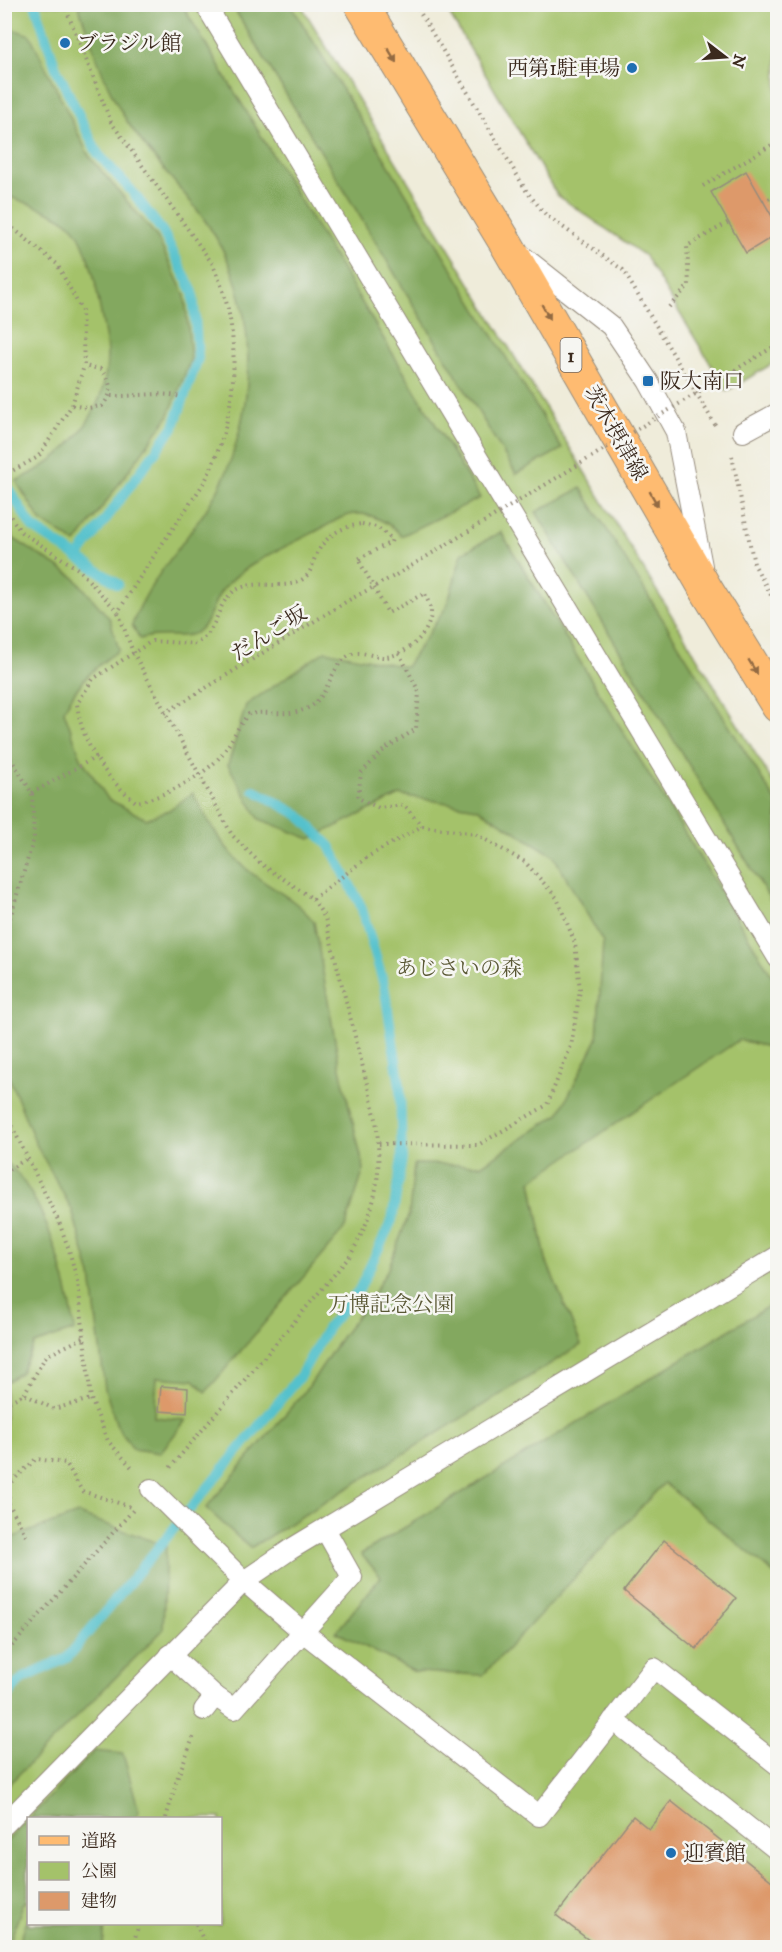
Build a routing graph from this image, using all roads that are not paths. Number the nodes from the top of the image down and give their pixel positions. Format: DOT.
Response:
graph roads {
  1 [pos="205,4"];
  2 [pos="362,4"];
  3 [pos="507,244"];
  4 [pos="777,412"];
  5 [pos="742,432"];
  6 [pos="707,591"];
  7 [pos="777,706"];
  8 [pos="777,958"];
  9 [pos="777,1256"];
  10 [pos="152,1489"];
  11 [pos="325,1529"];
  12 [pos="244,1581"];
  13 [pos="303,1632"];
  14 [pos="170,1656"];
  15 [pos="613,1720"];
  16 [pos="777,1765"];
  17 [pos="4,1825"];
  18 [pos="777,1850"];
  1 -- 8 [label="lane"];
  2 -- 3 [label="main road, 茨木摂津線 / 1, one-way"];
  3 -- 6 [label="main road, 茨木摂津線 / 1, one-way"];
  3 -- 6 [label="lane"];
  4 -- 5 [label="lane"];
  6 -- 7 [label="main road, 茨木摂津線 / 1, one-way"];
  9 -- 11 [label="lane"];
  10 -- 12 [label="lane"];
  11 -- 12 [label="lane"];
  11 -- 13 [label="lane"];
  12 -- 13 [label="lane"];
  12 -- 14 [label="lane"];
  13 -- 14 [label="lane"];
  13 -- 15 [label="lane"];
  14 -- 17 [label="lane"];
  15 -- 16 [label="lane"];
  15 -- 18 [label="lane"];
}
